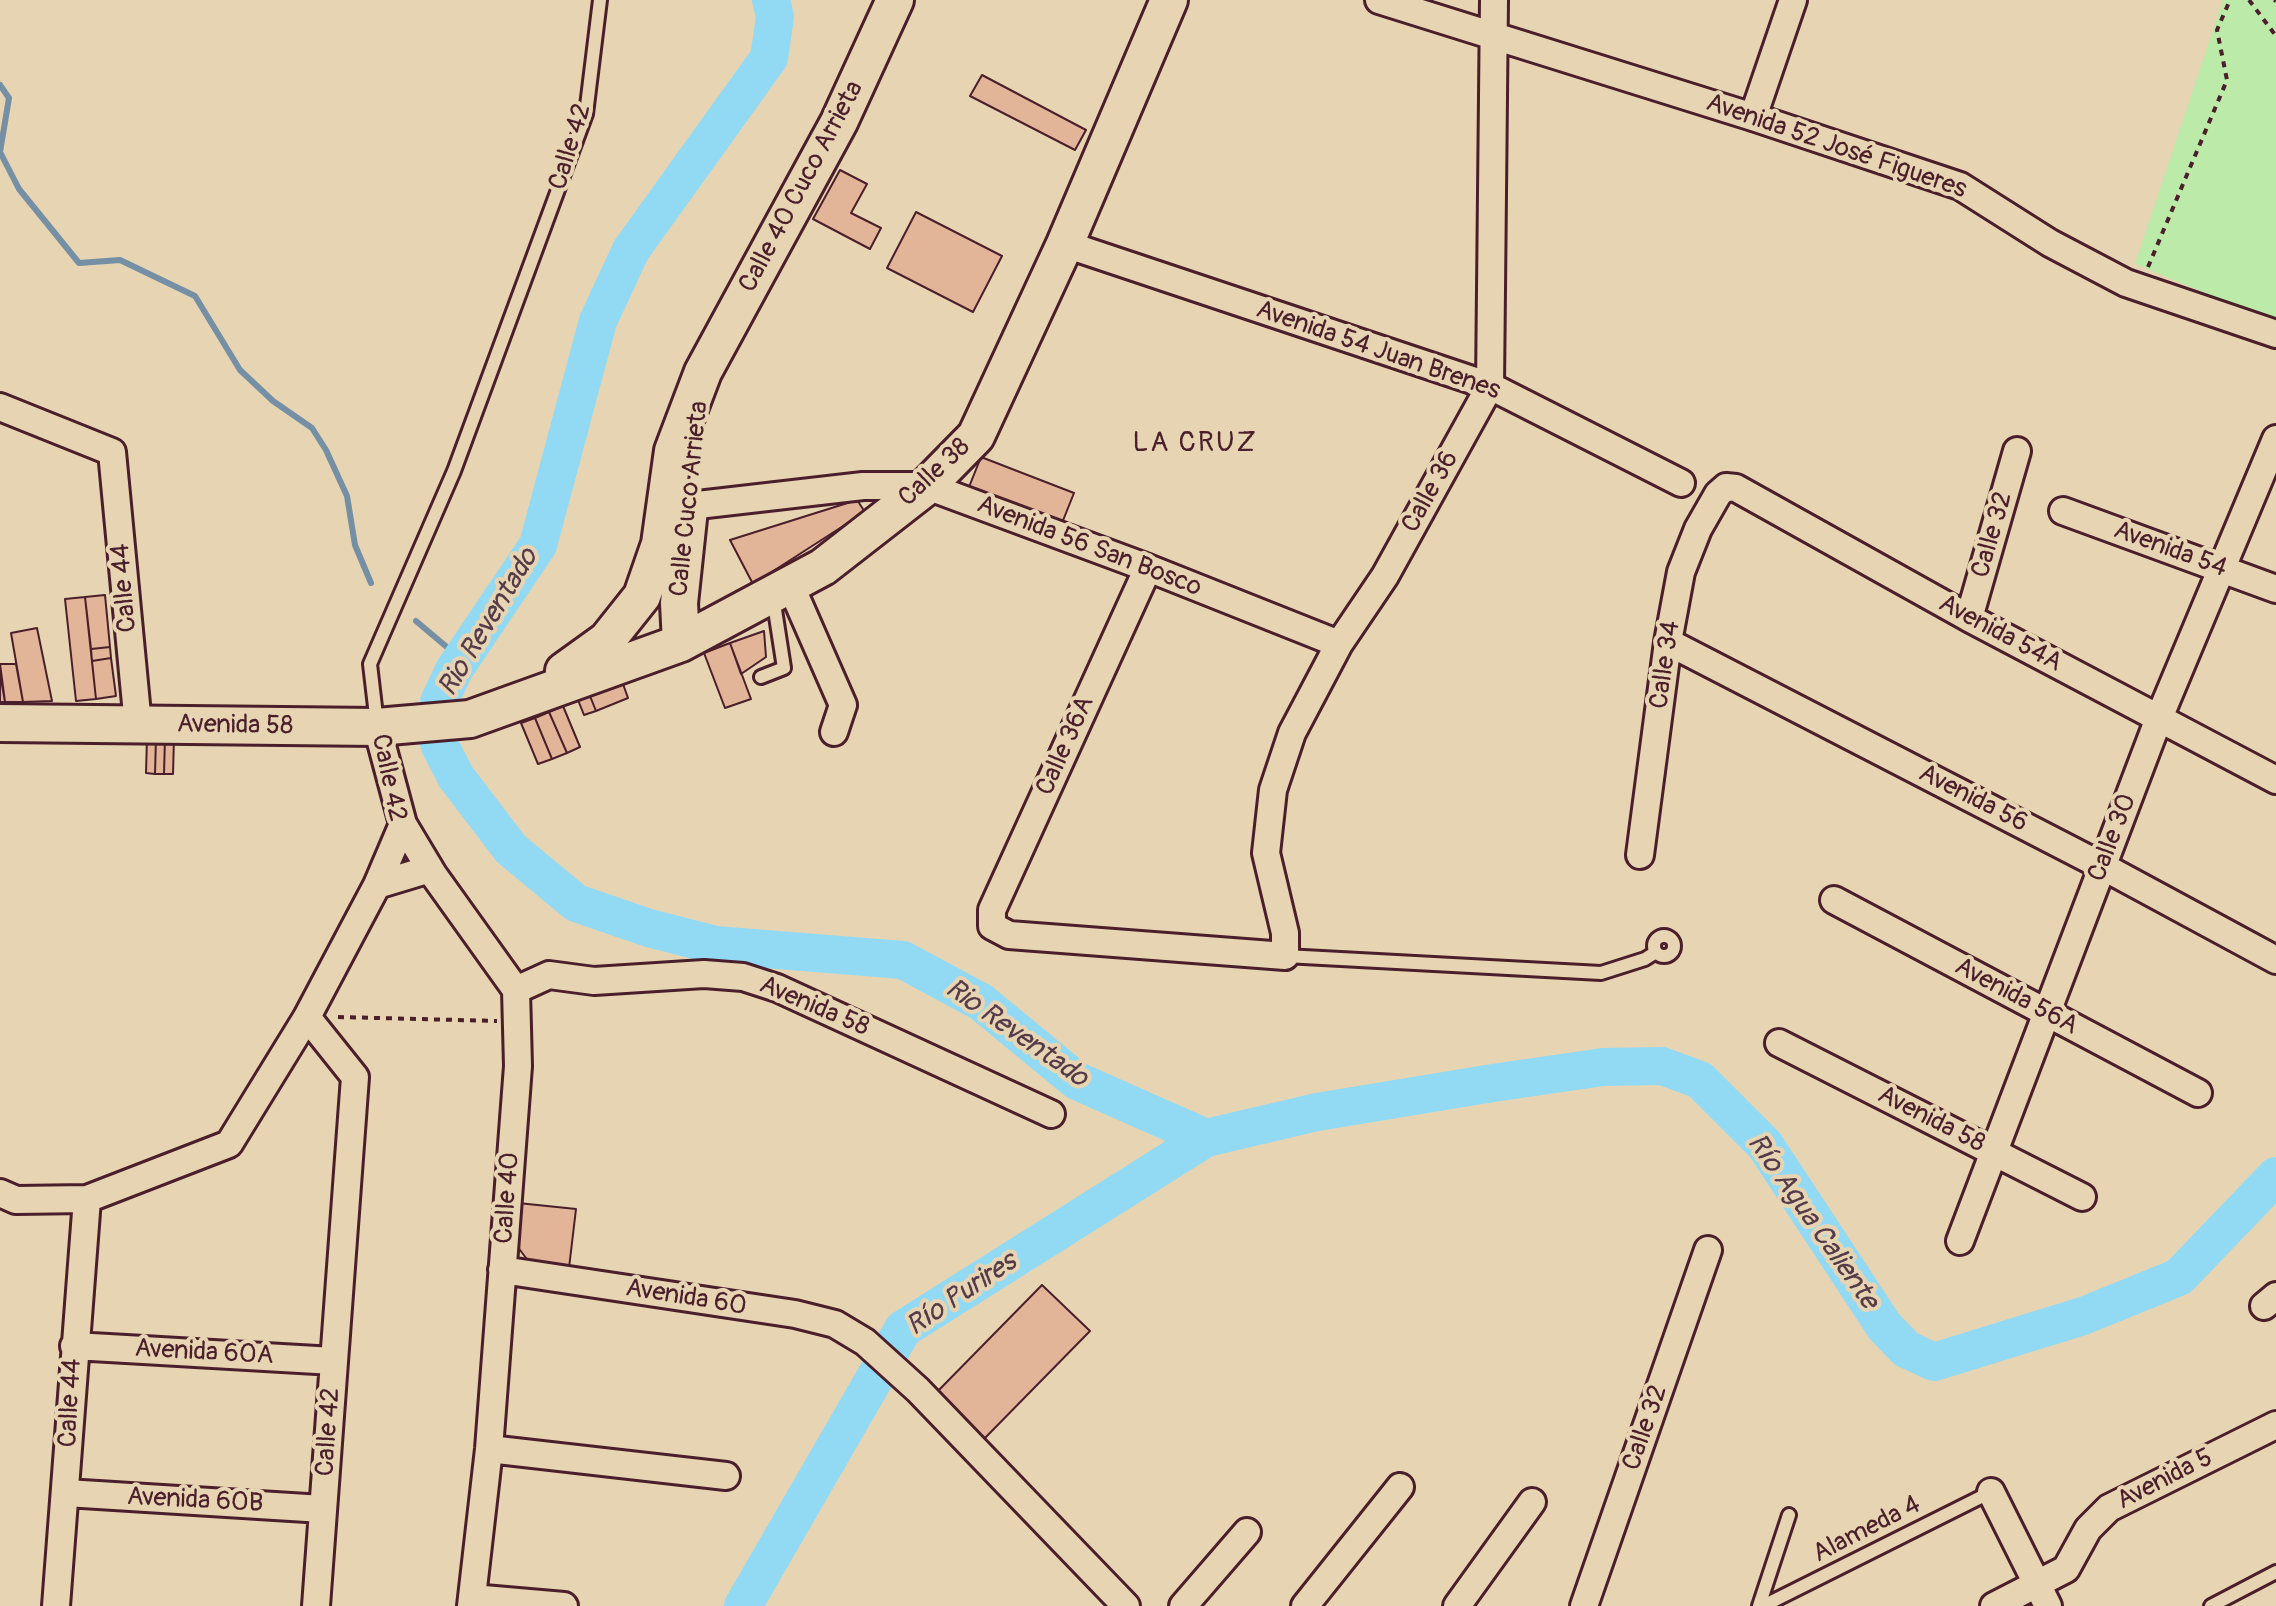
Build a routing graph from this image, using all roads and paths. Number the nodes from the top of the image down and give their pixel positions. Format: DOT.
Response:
graph roads {
  1 [pos="600,0"];
  2 [pos="895,0"];
  3 [pos="1169,0"];
  4 [pos="1379,0"];
  5 [pos="1494,0"];
  6 [pos="1793,0"];
  7 [pos="2230,0"];
  8 [pos="2249,0"];
  9 [pos="1493,35"];
  10 [pos="2276,36"];
  11 [pos="1753,117"];
  12 [pos="1065,244"];
  13 [pos="2139,287"];
  14 [pos="2276,334"];
  15 [pos="703,372"];
  16 [pos="1490,386"];
  17 [pos="0,407"];
  18 [pos="2276,439"];
  19 [pos="2017,451"];
  20 [pos="1681,483"];
  21 [pos="927,486"];
  22 [pos="1726,487"];
  23 [pos="689,506"];
  24 [pos="2063,511"];
  25 [pos="2219,567"];
  26 [pos="1148,568"];
  27 [pos="781,589"];
  28 [pos="2276,589"];
  29 [pos="1969,618"];
  30 [pos="1668,642"];
  31 [pos="681,643"];
  32 [pos="1339,644"];
  33 [pos="761,677"];
  34 [pos="2159,718"];
  35 [pos="465,719"];
  36 [pos="0,723"];
  37 [pos="138,725"];
  38 [pos="389,727"];
  39 [pos="834,732"];
  40 [pos="2276,780"];
  41 [pos="403,824"];
  42 [pos="1640,855"];
  43 [pos="2102,866"];
  44 [pos="430,869"];
  45 [pos="377,885"];
  46 [pos="1834,900"];
  47 [pos="1656,952"];
  48 [pos="1285,956"];
  49 [pos="2276,960"];
  50 [pos="516,990"];
  51 [pos="2047,1013"];
  52 [pos="307,1017"];
  53 [pos="516,1021"];
  54 [pos="1779,1043"];
  55 [pos="2198,1093"];
  56 [pos="1051,1114"];
  57 [pos="1994,1152"];
  58 [pos="0,1193"];
  59 [pos="2082,1197"];
  60 [pos="87,1199"];
  61 [pos="1960,1241"];
  62 [pos="1708,1250"];
  63 [pos="502,1270"];
  64 [pos="74,1346"];
  65 [pos="334,1361"];
  66 [pos="2276,1425"];
  67 [pos="489,1449"];
  68 [pos="726,1476"];
  69 [pos="1400,1487"];
  70 [pos="1991,1492"];
  71 [pos="66,1493"];
  72 [pos="1532,1502"];
  73 [pos="323,1509"];
  74 [pos="1789,1515"];
  75 [pos="1247,1532"];
  76 [pos="2276,1572"];
  77 [pos="2043,1595"];
  78 [pos="471,1602"];
  79 [pos="56,1606"];
  80 [pos="316,1606"];
  81 [pos="564,1606"];
  82 [pos="1126,1606"];
  83 [pos="1183,1606"];
  84 [pos="1305,1606"];
  85 [pos="1457,1606"];
  86 [pos="1584,1606"];
  87 [pos="1761,1606"];
  88 [pos="1994,1606"];
  89 [pos="2211,1606"];
  1 -- 38 [label="lane, Calle 42"];
  2 -- 15 [label="main road, Calle 40 Cuco Arrieta"];
  3 -- 12 [label="main road, Calle 38"];
  4 -- 9 [label="street, Avenida 52 José Figueres"];
  5 -- 9 [label="street, Calle 36"];
  6 -- 11 [label="street"];
  7 -- 13 [label="path"];
  8 -- 10 [label="path"];
  9 -- 11 [label="street, Avenida 52 José Figueres"];
  9 -- 16 [label="street, Calle 36"];
  11 -- 13 [label="street, Avenida 52 José Figueres"];
  12 -- 16 [label="street, Avenida 54 Juan Brenes"];
  12 -- 21 [label="main road, Calle 38"];
  13 -- 14 [label="street, Avenida 52 José Figueres"];
  15 -- 23 [label="main road, Calle Cuco Arrieta"];
  15 -- 35 [label="main road, Calle Cuco Arrieta"];
  16 -- 20 [label="street, Avenida 54 Juan Brenes"];
  16 -- 32 [label="street, Calle 36"];
  17 -- 37 [label="street, Calle 44"];
  18 -- 25 [label="street, Calle 30"];
  19 -- 29 [label="street, Calle 32"];
  21 -- 23 [label="street, Avenida 56 San Bosco"];
  21 -- 26 [label="street, Avenida 56 San Bosco"];
  21 -- 27 [label="main road, Calle 38"];
  22 -- 29 [label="street, Avenida 54A"];
  22 -- 30 [label="street, Calle 34"];
  23 -- 31 [label="main road, Calle Cuco Arrieta"];
  24 -- 25 [label="street, Avenida 54"];
  25 -- 28 [label="street, Avenida 54"];
  25 -- 34 [label="street, Calle 30"];
  26 -- 32 [label="street, Avenida 56 San Bosco"];
  26 -- 48 [label="street, Calle 36A"];
  27 -- 31 [label="main road, Calle 38"];
  27 -- 33 [label="lane"];
  27 -- 39 [label="street"];
  29 -- 34 [label="street, Avenida 54A"];
  30 -- 42 [label="street, Calle 34"];
  30 -- 43 [label="street, Avenida 56"];
  31 -- 35 [label="main road, Calle 38"];
  32 -- 48 [label="street, Calle 36"];
  34 -- 40 [label="street, Avenida 54A"];
  34 -- 43 [label="street, Calle 30"];
  35 -- 38 [label="main road, Avenida 58"];
  36 -- 37 [label="main road, Avenida 58"];
  37 -- 38 [label="main road, Avenida 58"];
  38 -- 41 [label="street, Calle 42"];
  41 -- 44 [label="street"];
  41 -- 45 [label="street, Calle 42"];
  43 -- 49 [label="street, Avenida 56"];
  43 -- 51 [label="street, Calle 30"];
  44 -- 45 [label="street"];
  44 -- 50 [label="street"];
  45 -- 52 [label="street, Calle 42"];
  46 -- 51 [label="street, Avenida 56A"];
  47 -- 48 [label="lane"];
  50 -- 53 [label="street, Calle 40"];
  50 -- 56 [label="street, Avenida 58"];
  51 -- 55 [label="street, Avenida 56A"];
  51 -- 57 [label="street, Calle 30"];
  52 -- 53 [label="path"];
  52 -- 60 [label="street"];
  52 -- 65 [label="street, Calle 42"];
  53 -- 63 [label="street, Calle 40"];
  54 -- 57 [label="street, Avenida 58"];
  57 -- 59 [label="street, Avenida 58"];
  57 -- 61 [label="street, Calle 30"];
  58 -- 60 [label="street"];
  60 -- 64 [label="street, Calle 44"];
  62 -- 86 [label="street, Calle 32"];
  63 -- 67 [label="street, Calle 40"];
  63 -- 82 [label="street, Avenida 60"];
  64 -- 65 [label="street, Avenida 60A"];
  64 -- 71 [label="street, Calle 44"];
  65 -- 73 [label="street, Calle 42"];
  66 -- 77 [label="street, Avenida 5"];
  67 -- 68 [label="street"];
  67 -- 78 [label="street, Calle 40"];
  69 -- 84 [label="street"];
  70 -- 77 [label="street"];
  70 -- 87 [label="lane, Alameda 4"];
  71 -- 73 [label="street, Avenida 60B"];
  71 -- 79 [label="street, Calle 44"];
  72 -- 85 [label="street"];
  73 -- 80 [label="street, Calle 42"];
  74 -- 87 [label="lane"];
  75 -- 83 [label="street"];
  76 -- 89 [label="lane"];
  77 -- 88 [label="street, Avenida 5"];
  78 -- 81 [label="street"];
}
